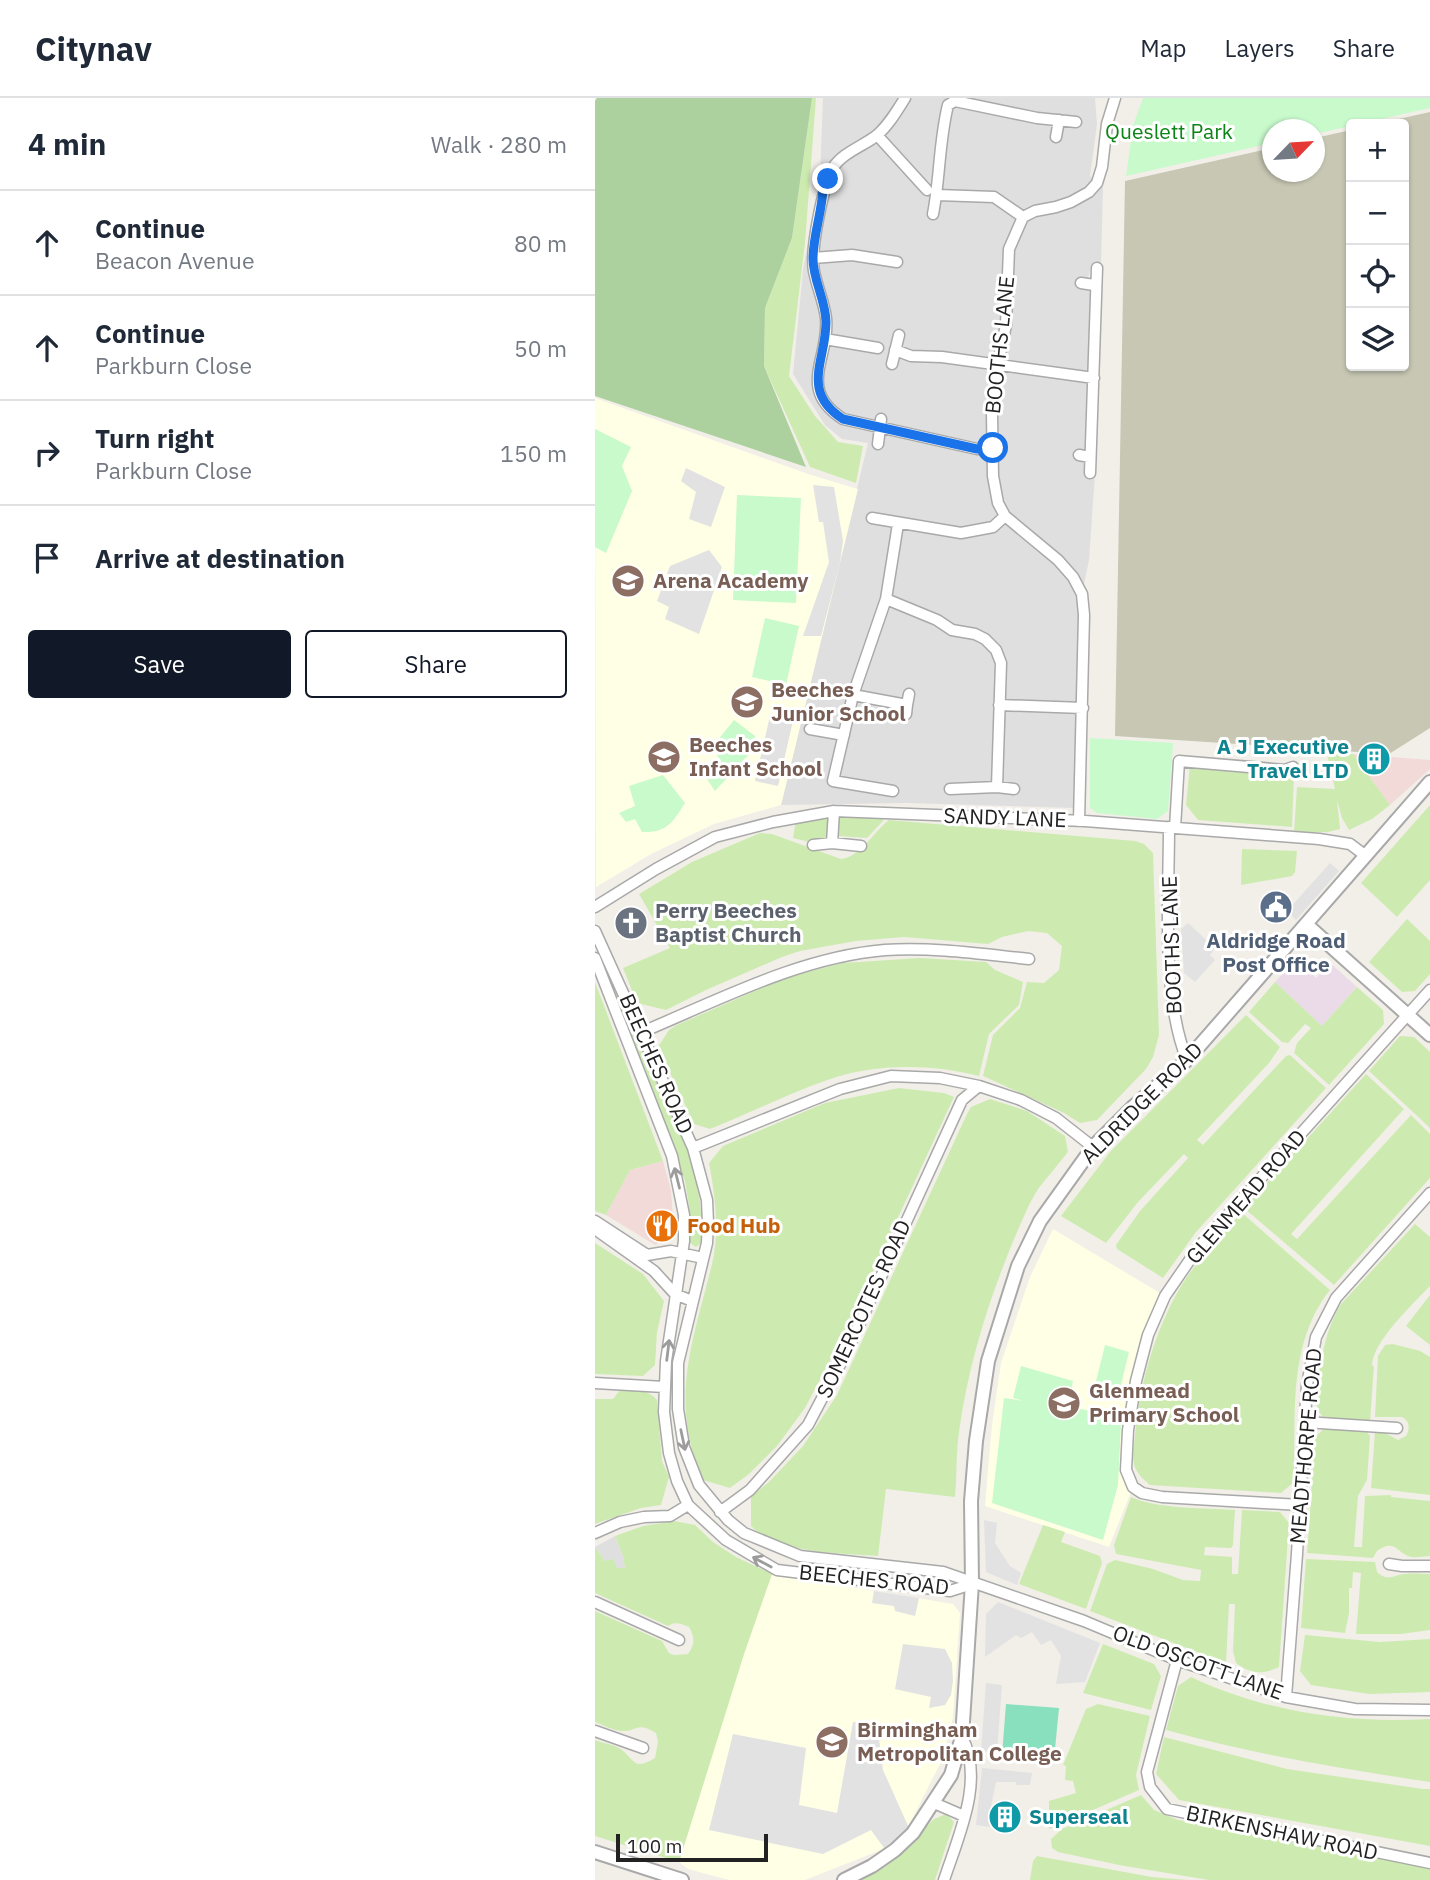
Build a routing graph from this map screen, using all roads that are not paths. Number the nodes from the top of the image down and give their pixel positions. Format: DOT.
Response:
graph roads {
  1 [pos="905,98"];
  2 [pos="1115,98"];
  3 [pos="1059,120"];
  4 [pos="1076,122"];
  5 [pos="877,135"];
  6 [pos="1056,137"];
  7 [pos="927,190"];
  8 [pos="937,195"];
  9 [pos="933,214"];
  10 [pos="1023,217"];
  11 [pos="813,258"];
  12 [pos="897,262"];
  13 [pos="1097,268"];
  14 [pos="1081,283"];
  15 [pos="1094,285"];
  16 [pos="899,335"];
  17 [pos="825,339"];
  18 [pos="878,348"];
  19 [pos="895,350"];
  20 [pos="892,364"];
  21 [pos="997,364"];
  22 [pos="1094,378"];
  23 [pos="881,424"];
  24 [pos="878,444"];
  25 [pos="993,448"];
  26 [pos="1079,455"];
  27 [pos="1090,457"];
  28 [pos="1090,473"];
  29 [pos="1005,516"];
  30 [pos="872,518"];
  31 [pos="898,524"];
  32 [pos="886,599"];
  33 [pos="853,695"];
  34 [pos="907,704"];
  35 [pos="999,705"];
  36 [pos="1083,708"];
  37 [pos="810,729"];
  38 [pos="844,735"];
  39 [pos="1293,767"];
  40 [pos="1430,782"];
  41 [pos="996,787"];
  42 [pos="950,789"];
  43 [pos="1014,789"];
  44 [pos="893,791"];
  45 [pos="834,811"];
  46 [pos="1079,821"];
  47 [pos="1172,828"];
  48 [pos="832,843"];
  49 [pos="813,845"];
  50 [pos="860,846"];
  51 [pos="1366,856"];
  52 [pos="595,907"];
  53 [pos="1307,925"];
  54 [pos="595,932"];
  55 [pos="595,958"];
  56 [pos="1029,959"];
  57 [pos="1430,990"];
  58 [pos="1408,1014"];
  59 [pos="642,1032"];
  60 [pos="1430,1035"];
  61 [pos="1187,1060"];
  62 [pos="979,1086"];
  63 [pos="1093,1147"];
  64 [pos="693,1148"];
  65 [pos="1430,1193"];
  66 [pos="595,1221"];
  67 [pos="595,1229"];
  68 [pos="682,1252"];
  69 [pos="703,1258"];
  70 [pos="675,1294"];
  71 [pos="692,1301"];
  72 [pos="595,1383"];
  73 [pos="664,1387"];
  74 [pos="1305,1422"];
  75 [pos="1397,1428"];
  76 [pos="688,1505"];
  77 [pos="1300,1505"];
  78 [pos="720,1512"];
  79 [pos="595,1533"];
  80 [pos="1389,1564"];
  81 [pos="1430,1566"];
  82 [pos="972,1583"];
  83 [pos="595,1602"];
  84 [pos="679,1640"];
  85 [pos="1177,1660"];
  86 [pos="1286,1697"];
  87 [pos="1430,1710"];
  88 [pos="595,1731"];
  89 [pos="962,1737"];
  90 [pos="643,1748"];
  91 [pos="934,1803"];
  92 [pos="964,1816"];
  93 [pos="595,1852"];
  94 [pos="1430,1863"];
  95 [pos="682,1880"];
  96 [pos="844,1880"];
  97 [pos="944,1880"];
  1 -- 5 [label="street"];
  2 -- 10 [label="street"];
  3 -- 4 [label="street"];
  3 -- 6 [label="street"];
  3 -- 8 [label="street"];
  5 -- 7 [label="street"];
  5 -- 11 [label="street"];
  8 -- 9 [label="street"];
  8 -- 10 [label="street"];
  10 -- 21 [label="street, BOOTHS LANE"];
  11 -- 12 [label="street"];
  11 -- 17 [label="street"];
  13 -- 15 [label="street"];
  14 -- 15 [label="street"];
  15 -- 22 [label="street"];
  16 -- 19 [label="street"];
  17 -- 18 [label="street"];
  17 -- 23 [label="street"];
  19 -- 20 [label="street"];
  19 -- 21 [label="street"];
  21 -- 22 [label="street"];
  21 -- 25 [label="street, BOOTHS LANE"];
  22 -- 27 [label="street"];
  23 -- 24 [label="street"];
  23 -- 25 [label="street"];
  25 -- 29 [label="street, BOOTHS LANE"];
  26 -- 27 [label="street"];
  27 -- 28 [label="street"];
  29 -- 31 [label="street"];
  29 -- 36 [label="street"];
  30 -- 31 [label="street"];
  31 -- 32 [label="street"];
  32 -- 33 [label="street"];
  32 -- 35 [label="street"];
  33 -- 34 [label="street"];
  33 -- 38 [label="street"];
  35 -- 36 [label="street"];
  35 -- 41 [label="street"];
  36 -- 46 [label="street"];
  37 -- 38 [label="street"];
  38 -- 44 [label="street"];
  39 -- 47 [label="street, BOOTHS LANE"];
  40 -- 51 [label="street, ALDRIDGE ROAD"];
  41 -- 42 [label="street"];
  41 -- 43 [label="street"];
  45 -- 46 [label="street, SANDY LANE"];
  45 -- 48 [label="street"];
  45 -- 52 [label="street, SANDY LANE"];
  46 -- 47 [label="street, SANDY LANE"];
  47 -- 51 [label="street, SANDY LANE"];
  47 -- 61 [label="street, BOOTHS LANE"];
  48 -- 49 [label="street"];
  48 -- 50 [label="street"];
  51 -- 53 [label="street, ALDRIDGE ROAD"];
  53 -- 58 [label="street"];
  53 -- 61 [label="street, ALDRIDGE ROAD"];
  54 -- 59 [label="street, BEECHES ROAD"];
  68 -- 55 [label="street, BEECHES ROAD, one-way"];
  56 -- 59 [label="street"];
  57 -- 58 [label="street, GLENMEAD ROAD"];
  58 -- 60 [label="street"];
  58 -- 77 [label="street, GLENMEAD ROAD"];
  59 -- 64 [label="street, BEECHES ROAD"];
  61 -- 63 [label="street, ALDRIDGE ROAD"];
  62 -- 63 [label="street"];
  62 -- 64 [label="street"];
  62 -- 78 [label="street, SOMERCOTES ROAD"];
  63 -- 82 [label="street, ALDRIDGE ROAD"];
  64 -- 69 [label="street, BEECHES ROAD"];
  65 -- 74 [label="street, MEADTHORPE ROAD"];
  66 -- 68 [label="street"];
  67 -- 70 [label="street"];
  68 -- 69 [label="street"];
  68 -- 70 [label="street, BEECHES ROAD"];
  69 -- 71 [label="street, BEECHES ROAD"];
  70 -- 71 [label="street"];
  73 -- 70 [label="street, BEECHES ROAD, one-way"];
  71 -- 78 [label="street, BEECHES ROAD, one-way"];
  72 -- 73 [label="street"];
  73 -- 76 [label="street, BEECHES ROAD"];
  74 -- 75 [label="street"];
  74 -- 77 [label="street, MEADTHORPE ROAD"];
  76 -- 79 [label="street"];
  82 -- 76 [label="street, BEECHES ROAD, one-way"];
  77 -- 86 [label="street, MEADTHORPE ROAD"];
  78 -- 82 [label="street, BEECHES ROAD"];
  80 -- 81 [label="street"];
  82 -- 85 [label="street, OLD OSCOTT LANE"];
  82 -- 89 [label="street, ALDRIDGE ROAD"];
  83 -- 84 [label="street"];
  85 -- 86 [label="street, OLD OSCOTT LANE"];
  85 -- 94 [label="street, BIRKENSHAW ROAD"];
  86 -- 87 [label="street, OLD OSCOTT LANE"];
  88 -- 90 [label="street"];
  89 -- 91 [label="street, ALDRIDGE ROAD"];
  89 -- 92 [label="street, ALDRIDGE ROAD"];
  91 -- 92 [label="street"];
  91 -- 96 [label="street, ALDRIDGE ROAD"];
  92 -- 97 [label="street, ALDRIDGE ROAD"];
  93 -- 95 [label="street"];
}
